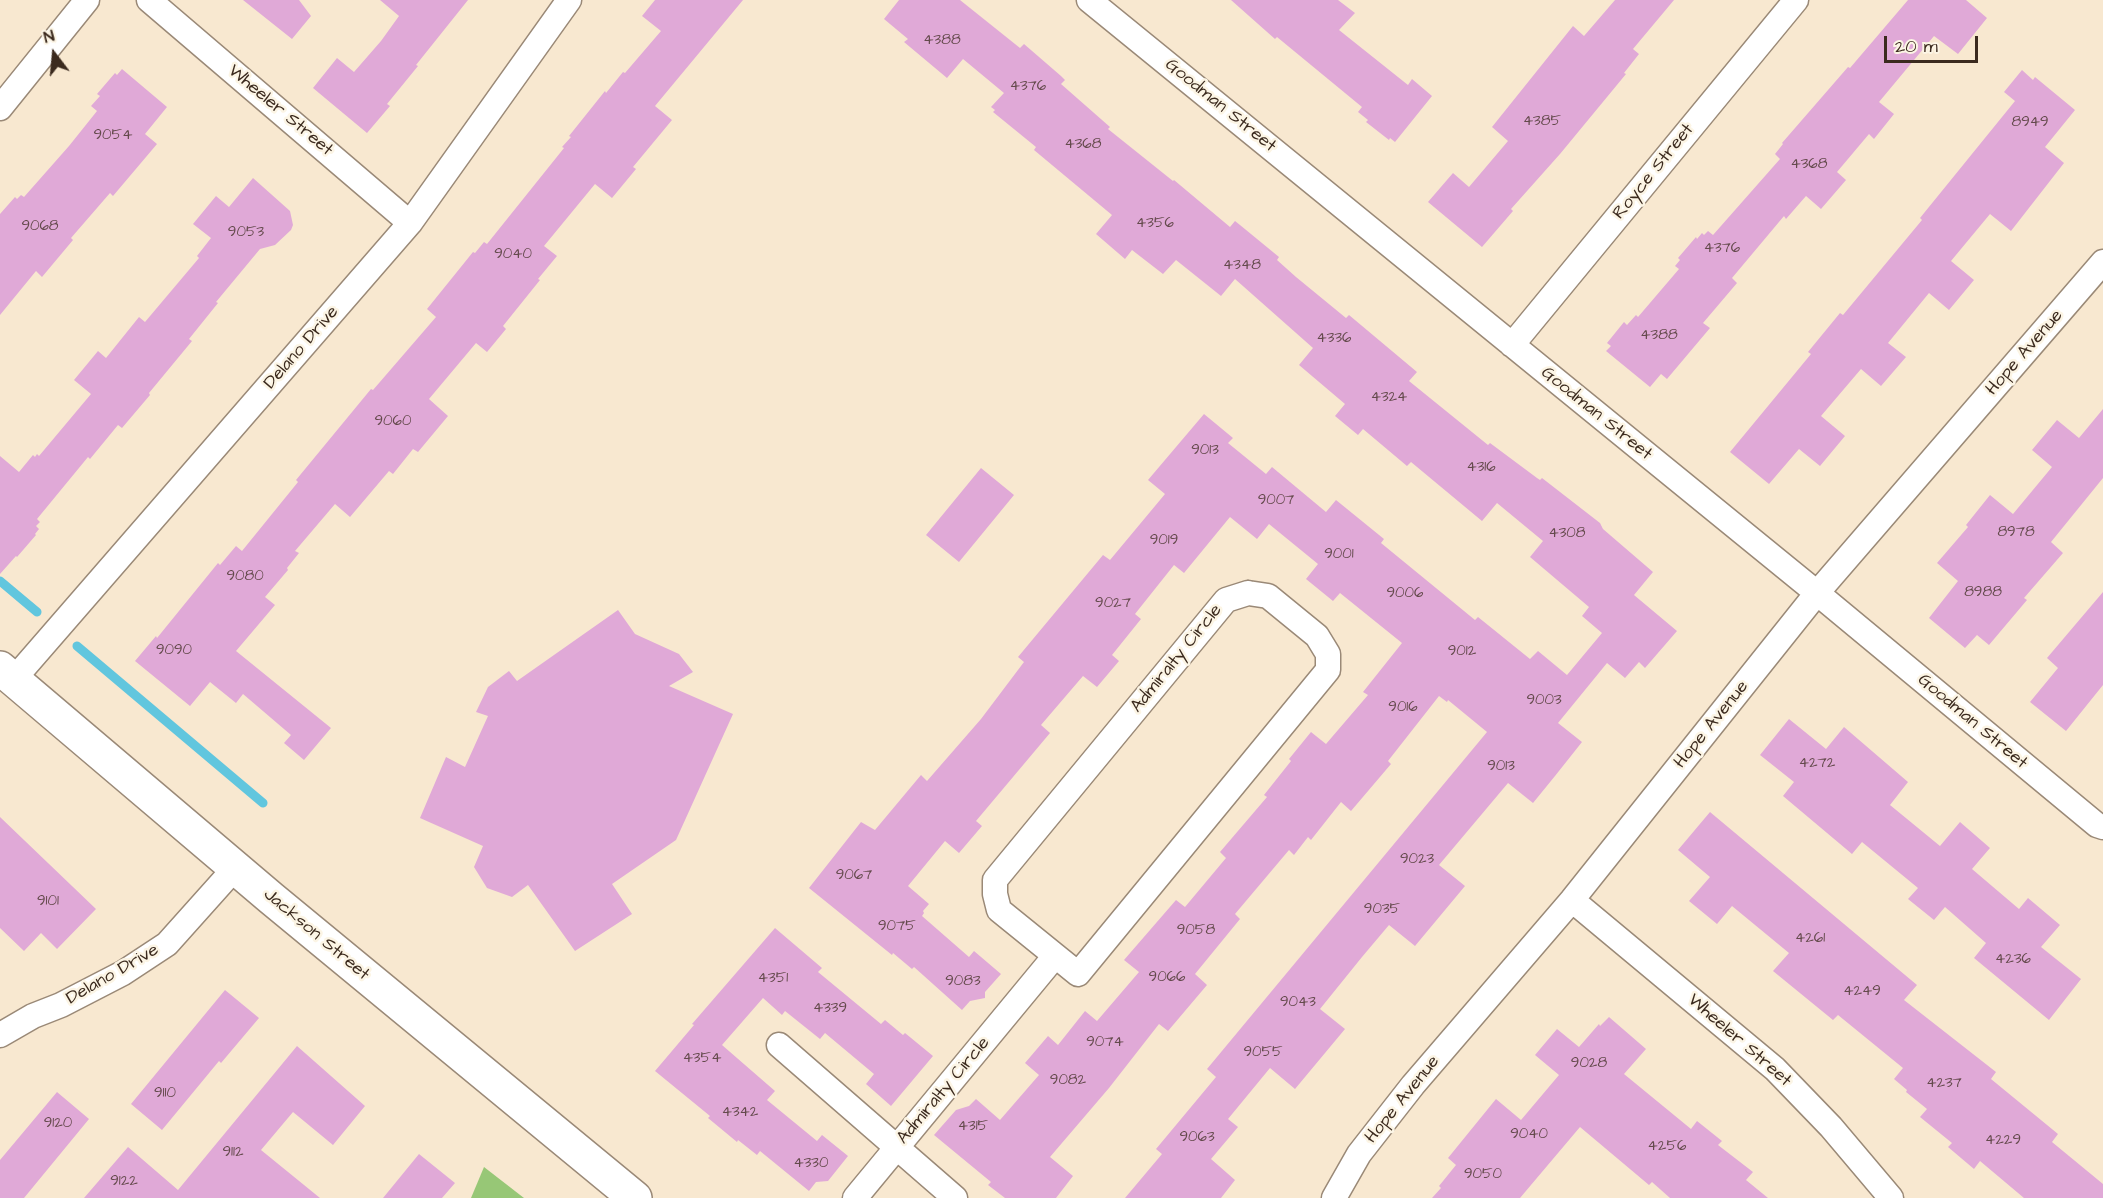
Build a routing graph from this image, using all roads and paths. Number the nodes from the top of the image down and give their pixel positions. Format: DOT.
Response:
graph roads {
  1 [pos="87,0"];
  2 [pos="149,0"];
  3 [pos="569,0"];
  4 [pos="1089,0"];
  5 [pos="1796,0"];
  6 [pos="0,108"];
  7 [pos="410,223"];
  8 [pos="2103,262"];
  9 [pos="1512,345"];
  10 [pos="1817,593"];
  11 [pos="7,674"];
  12 [pos="2103,827"];
  13 [pos="235,868"];
  14 [pos="1572,900"];
  15 [pos="1055,956"];
  16 [pos="0,1035"];
  17 [pos="779,1045"];
  18 [pos="897,1148"];
  19 [pos="635,1198"];
  20 [pos="855,1198"];
  21 [pos="955,1198"];
  22 [pos="1334,1198"];
  23 [pos="1891,1198"];
  1 -- 6 [label="street"];
  2 -- 7 [label="street, Wheeler Street"];
  3 -- 7 [label="street, Delano Drive"];
  4 -- 9 [label="street, Goodman Street"];
  5 -- 9 [label="street, Royce Street"];
  7 -- 11 [label="street, Delano Drive"];
  8 -- 10 [label="street, Hope Avenue"];
  9 -- 10 [label="street, Goodman Street"];
  10 -- 12 [label="street, Goodman Street"];
  10 -- 14 [label="street, Hope Avenue"];
  11 -- 13 [label="main road, Jackson Street"];
  13 -- 16 [label="street, Delano Drive"];
  13 -- 19 [label="main road, Jackson Street"];
  14 -- 22 [label="street, Hope Avenue"];
  14 -- 23 [label="street, Wheeler Street"];
  15 -- 15 [label="street, Admiralty Circle"];
  15 -- 18 [label="street, Admiralty Circle"];
  17 -- 18 [label="street"];
  18 -- 20 [label="street, Admiralty Circle"];
  18 -- 21 [label="street"];
}
